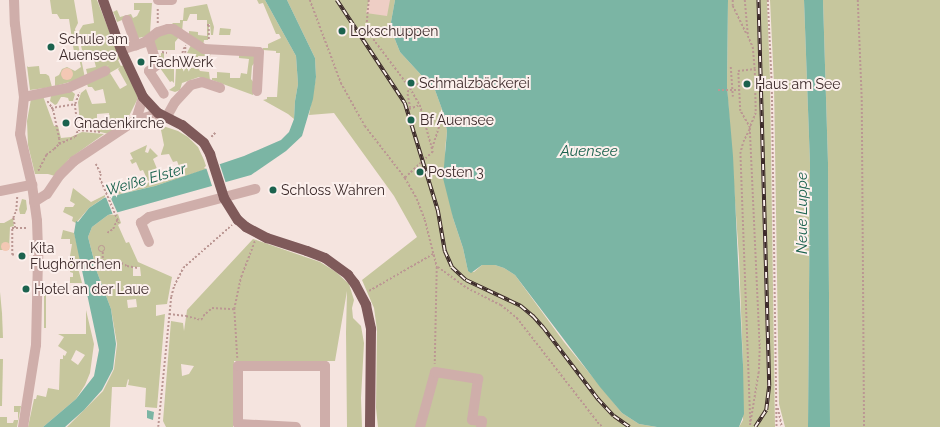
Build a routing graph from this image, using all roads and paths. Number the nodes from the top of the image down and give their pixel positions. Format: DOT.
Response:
graph roads {
  1 [pos="14,0"];
  2 [pos="105,0"];
  3 [pos="158,0"];
  4 [pos="172,0"];
  5 [pos="310,0"];
  6 [pos="368,0"];
  7 [pos="733,0"];
  8 [pos="745,0"];
  9 [pos="768,0"];
  10 [pos="858,0"];
  11 [pos="127,20"];
  12 [pos="207,25"];
  13 [pos="158,32"];
  14 [pos="748,36"];
  15 [pos="149,40"];
  16 [pos="136,45"];
  17 [pos="208,49"];
  18 [pos="121,50"];
  19 [pos="182,50"];
  20 [pos="185,50"];
  21 [pos="182,53"];
  22 [pos="185,53"];
  23 [pos="732,67"];
  24 [pos="755,69"];
  25 [pos="105,71"];
  26 [pos="424,85"];
  27 [pos="220,88"];
  28 [pos="410,88"];
  29 [pos="718,90"];
  30 [pos="732,90"];
  31 [pos="740,90"];
  32 [pos="257,91"];
  33 [pos="45,94"];
  34 [pos="164,94"];
  35 [pos="24,96"];
  36 [pos="143,97"];
  37 [pos="733,98"];
  38 [pos="420,105"];
  39 [pos="51,108"];
  40 [pos="166,118"];
  41 [pos="136,120"];
  42 [pos="440,123"];
  43 [pos="750,128"];
  44 [pos="78,130"];
  45 [pos="105,133"];
  46 [pos="215,133"];
  47 [pos="207,139"];
  48 [pos="59,144"];
  49 [pos="432,148"];
  50 [pos="424,157"];
  51 [pos="426,159"];
  52 [pos="96,164"];
  53 [pos="405,178"];
  54 [pos="34,181"];
  55 [pos="255,189"];
  56 [pos="0,191"];
  57 [pos="18,198"];
  58 [pos="224,198"];
  59 [pos="34,202"];
  60 [pos="117,218"];
  61 [pos="238,220"];
  62 [pos="119,224"];
  63 [pos="16,228"];
  64 [pos="31,228"];
  65 [pos="107,233"];
  66 [pos="258,234"];
  67 [pos="149,242"];
  68 [pos="103,252"];
  69 [pos="433,254"];
  70 [pos="14,255"];
  71 [pos="103,260"];
  72 [pos="437,267"];
  73 [pos="52,268"];
  74 [pos="60,268"];
  75 [pos="70,268"];
  76 [pos="138,268"];
  77 [pos="362,295"];
  78 [pos="234,309"];
  79 [pos="169,314"];
  80 [pos="435,364"];
  81 [pos="238,366"];
  82 [pos="777,404"];
  83 [pos="750,426"];
  84 [pos="23,427"];
  85 [pos="159,427"];
  86 [pos="296,427"];
  87 [pos="325,427"];
  88 [pos="370,427"];
  89 [pos="420,427"];
  90 [pos="481,427"];
  91 [pos="604,427"];
  92 [pos="777,427"];
  93 [pos="782,427"];
  94 [pos="864,427"];
  1 -- 35 [label="street"];
  2 -- 18 [label="main road"];
  3 -- 4 [label="street"];
  3 -- 13 [label="path"];
  5 -- 53 [label="path"];
  6 -- 28 [label="path"];
  7 -- 14 [label="path"];
  8 -- 14 [label="path"];
  9 -- 82 [label="path"];
  10 -- 94 [label="path"];
  11 -- 16 [label="street"];
  12 -- 17 [label="path"];
  13 -- 15 [label="street"];
  13 -- 17 [label="street"];
  14 -- 24 [label="path"];
  15 -- 16 [label="street"];
  15 -- 34 [label="street"];
  16 -- 18 [label="street"];
  17 -- 32 [label="street"];
  18 -- 36 [label="main road"];
  19 -- 21 [label="path"];
  20 -- 22 [label="path"];
  23 -- 30 [label="path"];
  24 -- 31 [label="path"];
  24 -- 43 [label="path"];
  25 -- 33 [label="street"];
  26 -- 28 [label="path"];
  27 -- 40 [label="street"];
  28 -- 38 [label="path"];
  28 -- 38 [label="path"];
  29 -- 30 [label="path"];
  30 -- 31 [label="path"];
  30 -- 37 [label="path"];
  31 -- 43 [label="path"];
  33 -- 35 [label="street"];
  33 -- 39 [label="path"];
  35 -- 54 [label="street"];
  36 -- 40 [label="main road"];
  36 -- 41 [label="street"];
  38 -- 49 [label="path"];
  39 -- 44 [label="path"];
  39 -- 48 [label="path"];
  40 -- 41 [label="street"];
  40 -- 58 [label="main road"];
  41 -- 59 [label="street"];
  42 -- 49 [label="path"];
  43 -- 83 [label="path"];
  43 -- 83 [label="path"];
  44 -- 45 [label="path"];
  44 -- 48 [label="path"];
  46 -- 47 [label="path"];
  48 -- 54 [label="path"];
  49 -- 51 [label="path"];
  50 -- 51 [label="path"];
  51 -- 53 [label="path"];
  52 -- 60 [label="path"];
  53 -- 69 [label="path"];
  54 -- 56 [label="street"];
  54 -- 59 [label="street"];
  55 -- 58 [label="street"];
  57 -- 63 [label="path"];
  58 -- 61 [label="main road"];
  58 -- 67 [label="street"];
  59 -- 84 [label="street"];
  60 -- 62 [label="path"];
  60 -- 65 [label="path"];
  61 -- 66 [label="main road"];
  61 -- 79 [label="path"];
  63 -- 64 [label="path"];
  63 -- 70 [label="path"];
  66 -- 77 [label="main road"];
  66 -- 78 [label="path"];
  68 -- 71 [label="path"];
  69 -- 72 [label="path"];
  69 -- 77 [label="path"];
  71 -- 75 [label="path"];
  71 -- 76 [label="path"];
  72 -- 80 [label="path"];
  72 -- 91 [label="path"];
  73 -- 74 [label="path"];
  77 -- 88 [label="main road"];
  78 -- 79 [label="path"];
  78 -- 81 [label="path"];
  79 -- 85 [label="path"];
  81 -- 86 [label="street"];
  81 -- 87 [label="street"];
  82 -- 92 [label="path"];
  82 -- 93 [label="path"];
  89 -- 90 [label="street"];
}
